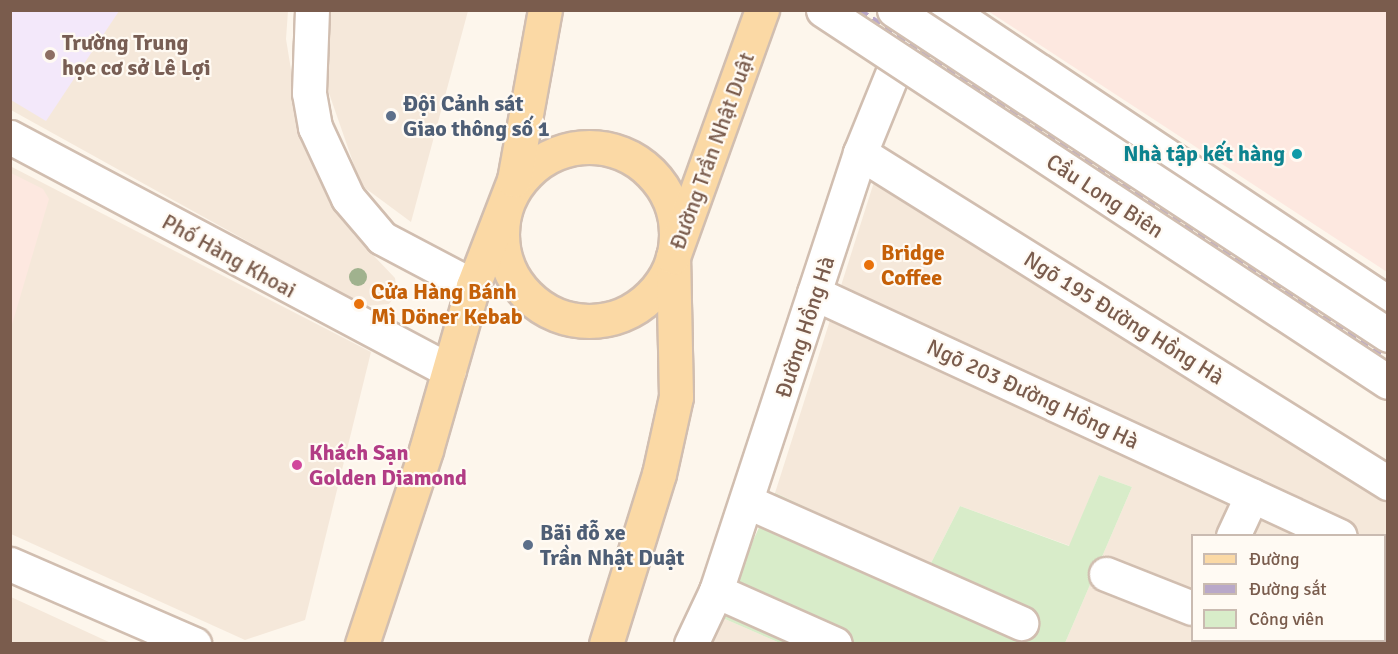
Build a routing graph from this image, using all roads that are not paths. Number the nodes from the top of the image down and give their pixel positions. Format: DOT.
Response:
graph roads {
  1 [pos="312,10"];
  2 [pos="545,10"];
  3 [pos="762,10"];
  4 [pos="823,10"];
  5 [pos="894,10"];
  6 [pos="918,10"];
  7 [pos="948,10"];
  8 [pos="10,137"];
  9 [pos="860,153"];
  10 [pos="505,213"];
  11 [pos="674,257"];
  12 [pos="473,286"];
  13 [pos="814,293"];
  14 [pos="1388,303"];
  15 [pos="1388,336"];
  16 [pos="449,370"];
  17 [pos="1388,382"];
  18 [pos="1388,483"];
  19 [pos="1252,495"];
  20 [pos="748,502"];
  21 [pos="1234,534"];
  22 [pos="1336,534"];
  23 [pos="10,564"];
  24 [pos="1106,574"];
  25 [pos="716,591"];
  26 [pos="1191,608"];
  27 [pos="1021,622"];
  28 [pos="194,644"];
  29 [pos="362,644"];
  30 [pos="606,644"];
  31 [pos="691,644"];
  32 [pos="835,644"];
  1 -- 12 [label="street"];
  2 -- 10 [label="main road"];
  3 -- 11 [label="main road, Đường Trần Nhật Duật"];
  4 -- 17 [label="street, Cầu Long Biên, bridge"];
  5 -- 15 [label="street, Cầu Long Biên, bridge"];
  6 -- 9 [label="street, Đường Hồng Hà"];
  7 -- 14 [label="street"];
  8 -- 16 [label="street, Phố Hàng Khoai"];
  9 -- 13 [label="street, Đường Hồng Hà"];
  9 -- 18 [label="street, Ngõ 195 Đường Hồng Hà"];
  10 -- 11 [label="main road"];
  10 -- 11 [label="main road"];
  10 -- 12 [label="main road"];
  11 -- 30 [label="main road, Đường Trần Nhật Duật"];
  12 -- 16 [label="main road"];
  13 -- 19 [label="street, Ngõ 203 Đường Hồng Hà"];
  13 -- 20 [label="street, Đường Hồng Hà"];
  16 -- 29 [label="main road"];
  19 -- 21 [label="street"];
  19 -- 22 [label="street, Ngõ 203 Đường Hồng Hà"];
  20 -- 25 [label="street, Đường Hồng Hà"];
  20 -- 27 [label="street"];
  23 -- 28 [label="street"];
  24 -- 26 [label="street"];
  25 -- 31 [label="street, Đường Hồng Hà"];
  25 -- 32 [label="street"];
}
